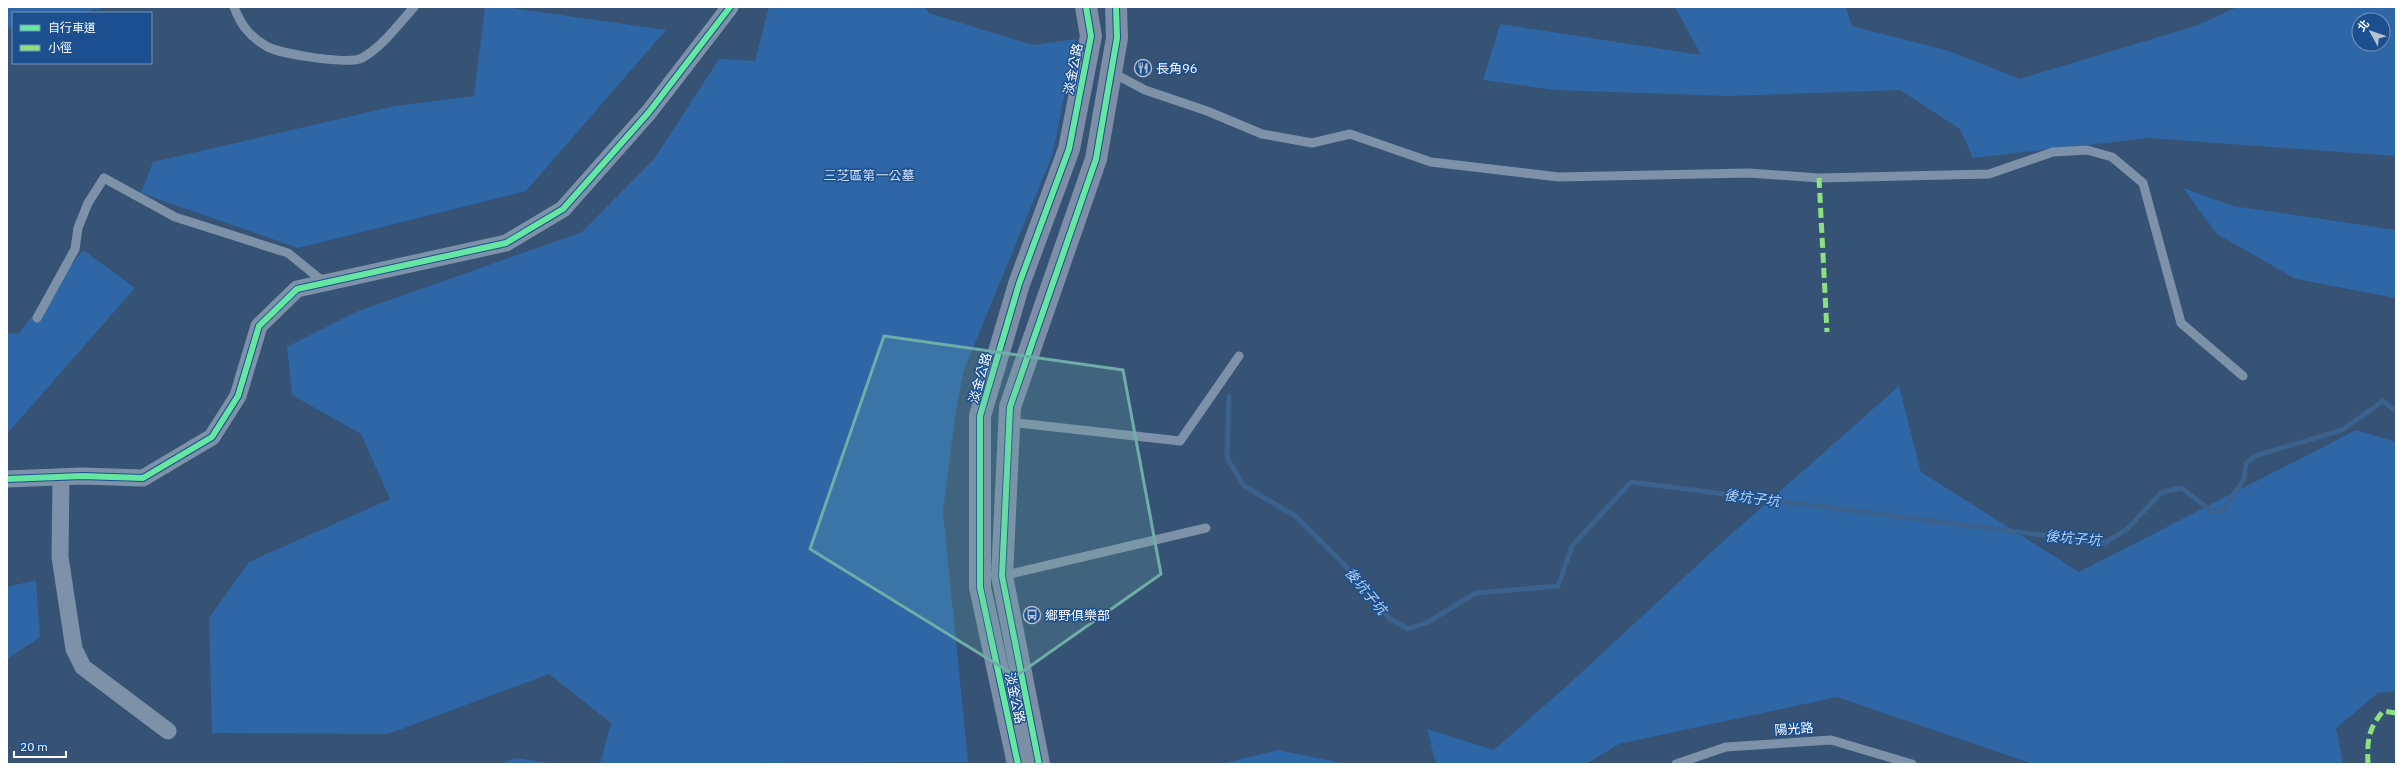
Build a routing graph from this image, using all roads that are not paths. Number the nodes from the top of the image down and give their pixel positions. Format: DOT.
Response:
graph roads {
  1 [pos="234,7"];
  2 [pos="414,7"];
  3 [pos="730,7"];
  4 [pos="1086,7"];
  5 [pos="1116,7"];
  6 [pos="1110,72"];
  7 [pos="325,283"];
  8 [pos="37,318"];
  9 [pos="1007,327"];
  10 [pos="1034,337"];
  11 [pos="1239,356"];
  12 [pos="2243,376"];
  13 [pos="1009,422"];
  14 [pos="61,477"];
  15 [pos="7,479"];
  16 [pos="1206,528"];
  17 [pos="1002,576"];
  18 [pos="168,731"];
  19 [pos="1018,764"];
  20 [pos="1039,764"];
  21 [pos="1676,764"];
  22 [pos="1912,764"];
  1 -- 2 [label="lane"];
  3 -- 7 [label="street"];
  4 -- 9 [label="main road, 淡金公路"];
  5 -- 6 [label="main road, 淡金公路"];
  6 -- 10 [label="main road, 淡金公路"];
  6 -- 12 [label="lane"];
  7 -- 8 [label="lane"];
  7 -- 14 [label="street"];
  9 -- 10 [label="main road"];
  9 -- 19 [label="main road, 淡金公路"];
  10 -- 13 [label="main road, 淡金公路"];
  11 -- 13 [label="lane"];
  13 -- 17 [label="main road, 淡金公路"];
  14 -- 15 [label="street"];
  14 -- 18 [label="street"];
  16 -- 17 [label="lane"];
  17 -- 20 [label="main road, 淡金公路"];
  21 -- 22 [label="lane, 陽光路"];
}
